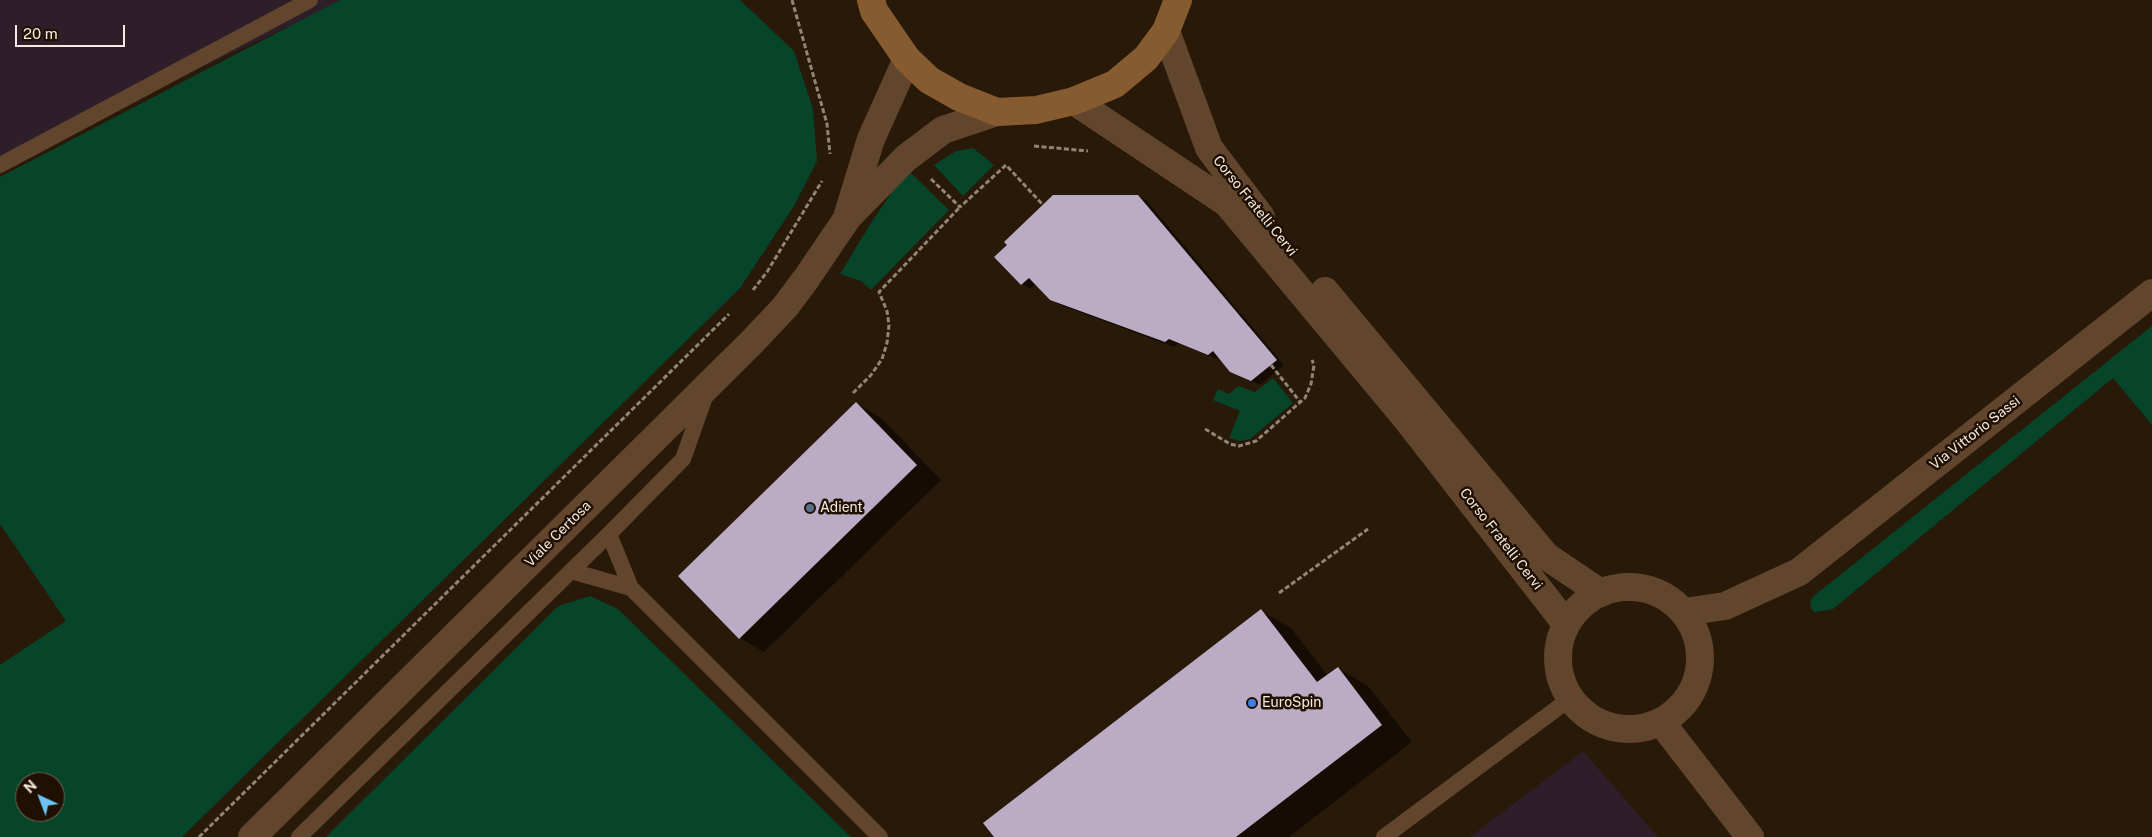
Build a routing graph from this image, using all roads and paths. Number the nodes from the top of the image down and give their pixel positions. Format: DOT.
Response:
graph roads {
  1 [pos="310,0"];
  2 [pos="792,0"];
  3 [pos="871,0"];
  4 [pos="1178,0"];
  5 [pos="1166,31"];
  6 [pos="906,59"];
  7 [pos="1074,101"];
  8 [pos="997,112"];
  9 [pos="1029,145"];
  10 [pos="1096,152"];
  11 [pos="906,158"];
  12 [pos="829,159"];
  13 [pos="0,165"];
  14 [pos="826,174"];
  15 [pos="1043,205"];
  16 [pos="960,207"];
  17 [pos="848,217"];
  18 [pos="751,292"];
  19 [pos="2152,293"];
  20 [pos="733,310"];
  21 [pos="1311,358"];
  22 [pos="1271,365"];
  23 [pos="710,383"];
  24 [pos="853,393"];
  25 [pos="1301,403"];
  26 [pos="1205,429"];
  27 [pos="1368,528"];
  28 [pos="609,534"];
  29 [pos="571,570"];
  30 [pos="631,588"];
  31 [pos="1601,592"];
  32 [pos="1279,593"];
  33 [pos="1684,612"];
  34 [pos="1566,624"];
  35 [pos="1571,698"];
  36 [pos="1661,722"];
  37 [pos="199,837"];
  38 [pos="252,837"];
  39 [pos="299,837"];
  40 [pos="880,837"];
  41 [pos="1384,837"];
  42 [pos="1750,837"];
  1 -- 13 [label="lane"];
  2 -- 12 [label="path"];
  3 -- 6 [label="main road"];
  4 -- 5 [label="main road"];
  5 -- 7 [label="main road"];
  5 -- 31 [label="street, Corso Fratelli Cervi"];
  6 -- 8 [label="main road"];
  6 -- 17 [label="street"];
  7 -- 8 [label="main road"];
  7 -- 34 [label="street, Corso Fratelli Cervi"];
  8 -- 11 [label="street"];
  9 -- 10 [label="path"];
  11 -- 16 [label="path"];
  11 -- 17 [label="street"];
  14 -- 18 [label="path"];
  15 -- 16 [label="path"];
  16 -- 24 [label="path"];
  17 -- 23 [label="street, Viale Certosa"];
  19 -- 33 [label="street, Via Vittorio Sassi"];
  20 -- 37 [label="path"];
  21 -- 25 [label="path"];
  22 -- 25 [label="path"];
  23 -- 28 [label="lane"];
  23 -- 38 [label="street, Viale Certosa"];
  25 -- 26 [label="path"];
  27 -- 32 [label="path"];
  28 -- 29 [label="lane"];
  28 -- 30 [label="lane"];
  29 -- 30 [label="lane"];
  29 -- 39 [label="lane"];
  30 -- 40 [label="lane"];
  31 -- 33 [label="street"];
  31 -- 34 [label="street"];
  33 -- 36 [label="street"];
  34 -- 35 [label="street"];
  35 -- 36 [label="street"];
  35 -- 41 [label="lane"];
  36 -- 42 [label="street"];
}
